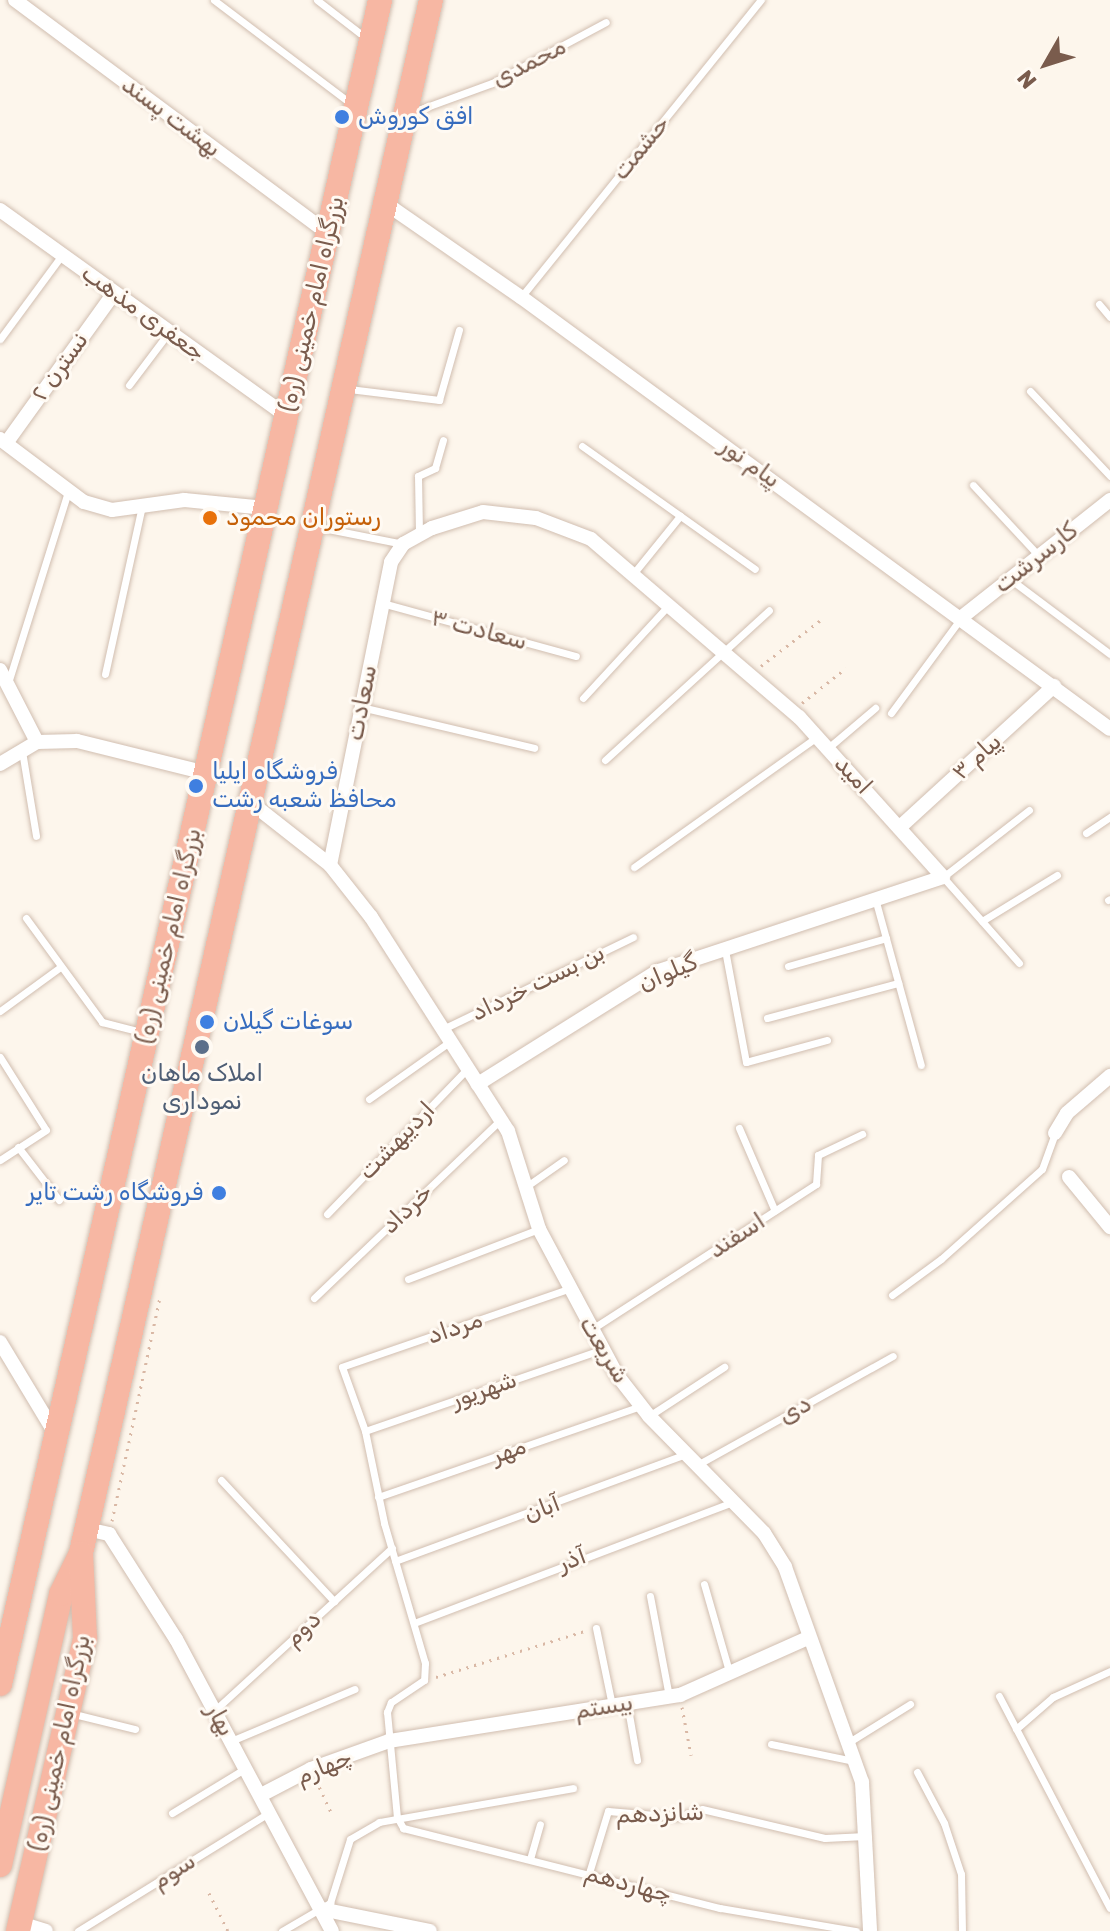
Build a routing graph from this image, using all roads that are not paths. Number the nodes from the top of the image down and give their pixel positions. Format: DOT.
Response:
graph roads {
  1 [pos="15,0"];
  2 [pos="214,0"];
  3 [pos="317,0"];
  4 [pos="380,0"];
  5 [pos="431,0"];
  6 [pos="761,0"];
  7 [pos="606,22"];
  8 [pos="371,42"];
  9 [pos="356,107"];
  10 [pos="405,116"];
  11 [pos="385,203"];
  12 [pos="2,215"];
  13 [pos="328,233"];
  14 [pos="62,255"];
  15 [pos="114,293"];
  16 [pos="521,297"];
  17 [pos="1099,304"];
  18 [pos="1110,317"];
  19 [pos="459,330"];
  20 [pos="169,332"];
  21 [pos="0,339"];
  22 [pos="129,385"];
  23 [pos="343,388"];
  24 [pos="1030,391"];
  25 [pos="287,416"];
  26 [pos="443,440"];
  27 [pos="3,441"];
  28 [pos="582,446"];
  29 [pos="1110,476"];
  30 [pos="973,485"];
  31 [pos="68,491"];
  32 [pos="1108,503"];
  33 [pos="142,506"];
  34 [pos="266,508"];
  35 [pos="680,516"];
  36 [pos="312,526"];
  37 [pos="419,535"];
  38 [pos="403,544"];
  39 [pos="1039,556"];
  40 [pos="755,569"];
  41 [pos="633,574"];
  42 [pos="1010,579"];
  43 [pos="382,603"];
  44 [pos="669,604"];
  45 [pos="769,610"];
  46 [pos="962,617"];
  47 [pos="722,651"];
  48 [pos="1110,654"];
  49 [pos="576,656"];
  50 [pos="0,670"];
  51 [pos="105,674"];
  52 [pos="7,685"];
  53 [pos="1054,686"];
  54 [pos="583,698"];
  55 [pos="361,707"];
  56 [pos="875,708"];
  57 [pos="891,713"];
  58 [pos="1110,729"];
  59 [pos="817,737"];
  60 [pos="37,742"];
  61 [pos="534,748"];
  62 [pos="828,749"];
  63 [pos="22,751"];
  64 [pos="605,760"];
  65 [pos="0,764"];
  66 [pos="206,773"];
  67 [pos="250,802"];
  68 [pos="1029,810"];
  69 [pos="1110,817"];
  70 [pos="900,827"];
  71 [pos="1086,833"];
  72 [pos="36,836"];
  73 [pos="330,865"];
  74 [pos="634,867"];
  75 [pos="1057,875"];
  76 [pos="943,877"];
  77 [pos="876,902"];
  78 [pos="26,918"];
  79 [pos="982,921"];
  80 [pos="633,937"];
  81 [pos="886,938"];
  82 [pos="725,950"];
  83 [pos="1019,963"];
  84 [pos="788,966"];
  85 [pos="59,968"];
  86 [pos="898,983"];
  87 [pos="0,1011"];
  88 [pos="767,1018"];
  89 [pos="147,1033"];
  90 [pos="447,1035"];
  91 [pos="827,1040"];
  92 [pos="0,1057"];
  93 [pos="921,1065"];
  94 [pos="468,1068"];
  95 [pos="1110,1076"];
  96 [pos="478,1084"];
  97 [pos="369,1099"];
  98 [pos="500,1120"];
  99 [pos="739,1128"];
  100 [pos="1055,1133"];
  101 [pos="862,1134"];
  102 [pos="18,1147"];
  103 [pos="0,1160"];
  104 [pos="564,1160"];
  105 [pos="1069,1177"];
  106 [pos="527,1186"];
  107 [pos="59,1200"];
  108 [pos="775,1211"];
  109 [pos="327,1214"];
  110 [pos="1110,1227"];
  111 [pos="539,1229"];
  112 [pos="408,1279"];
  113 [pos="568,1289"];
  114 [pos="892,1295"];
  115 [pos="314,1298"];
  116 [pos="592,1329"];
  117 [pos="0,1342"];
  118 [pos="603,1349"];
  119 [pos="893,1356"];
  120 [pos="724,1367"];
  121 [pos="645,1411"];
  122 [pos="365,1431"];
  123 [pos="56,1435"];
  124 [pos="692,1459"];
  125 [pos="221,1480"];
  126 [pos="378,1497"];
  127 [pos="733,1502"];
  128 [pos="87,1529"];
  129 [pos="392,1548"];
  130 [pos="81,1553"];
  131 [pos="395,1561"];
  132 [pos="704,1584"];
  133 [pos="650,1596"];
  134 [pos="334,1601"];
  135 [pos="414,1623"];
  136 [pos="596,1628"];
  137 [pos="808,1638"];
  138 [pos="729,1671"];
  139 [pos="1110,1671"];
  140 [pos="0,1684"];
  141 [pos="355,1689"];
  142 [pos="674,1696"];
  143 [pos="999,1696"];
  144 [pos="620,1704"];
  145 [pos="910,1704"];
  146 [pos="215,1710"];
  147 [pos="68,1713"];
  148 [pos="135,1729"];
  149 [pos="1016,1729"];
  150 [pos="231,1741"];
  151 [pos="389,1741"];
  152 [pos="847,1743"];
  153 [pos="771,1744"];
  154 [pos="637,1760"];
  155 [pos="854,1761"];
  156 [pos="246,1768"];
  157 [pos="917,1772"];
  158 [pos="573,1788"];
  159 [pos="261,1795"];
  160 [pos="270,1812"];
  161 [pos="172,1813"];
  162 [pos="397,1817"];
  163 [pos="540,1824"];
  164 [pos="867,1836"];
  165 [pos="530,1859"];
  166 [pos="0,1865"];
  167 [pos="589,1873"];
  168 [pos="1110,1908"];
  169 [pos="321,1909"];
  170 [pos="19,1927"];
  171 [pos="46,1931"];
  172 [pos="78,1931"];
  173 [pos="282,1931"];
  174 [pos="332,1931"];
  175 [pos="430,1931"];
  176 [pos="856,1931"];
  177 [pos="870,1931"];
  178 [pos="962,1931"];
  1 -- 13 [label="street, بهشت پسند"];
  2 -- 9 [label="lane"];
  3 -- 8 [label="lane"];
  4 -- 8 [label="highway, بزرگراه امام خمینی (ره)"];
  5 -- 10 [label="highway, بزرگراه امام خمینی (ره)"];
  6 -- 16 [label="lane, حشمت"];
  7 -- 10 [label="lane, محمدی"];
  8 -- 9 [label="highway, بزرگراه امام خمینی (ره)"];
  9 -- 13 [label="highway, بزرگراه امام خمینی (ره)"];
  10 -- 11 [label="highway, بزرگراه امام خمینی (ره)"];
  11 -- 16 [label="street, پیام نور"];
  11 -- 23 [label="highway, بزرگراه امام خمینی (ره)"];
  12 -- 14 [label="street, جعفری مذهب"];
  13 -- 25 [label="highway, بزرگراه امام خمینی (ره)"];
  14 -- 15 [label="street, جعفری مذهب"];
  14 -- 21 [label="lane"];
  15 -- 20 [label="street, جعفری مذهب"];
  15 -- 27 [label="street, نسترن ۲"];
  16 -- 46 [label="street, پیام نور"];
  17 -- 18 [label="lane"];
  19 -- 23 [label="lane"];
  20 -- 22 [label="lane"];
  20 -- 25 [label="street, جعفری مذهب"];
  23 -- 36 [label="highway, بزرگراه امام خمینی (ره)"];
  24 -- 29 [label="lane"];
  25 -- 34 [label="highway, بزرگراه امام خمینی (ره)"];
  26 -- 37 [label="lane"];
  27 -- 31 [label="street"];
  28 -- 35 [label="lane"];
  30 -- 39 [label="lane"];
  31 -- 33 [label="street"];
  31 -- 52 [label="lane"];
  32 -- 39 [label="street, کارسرشت"];
  33 -- 34 [label="street"];
  33 -- 51 [label="lane"];
  34 -- 66 [label="highway, بزرگراه امام خمینی (ره)"];
  35 -- 40 [label="lane"];
  35 -- 41 [label="lane"];
  36 -- 38 [label="lane"];
  36 -- 67 [label="highway, بزرگراه امام خمینی (ره)"];
  37 -- 38 [label="street, امید"];
  37 -- 41 [label="street, امید"];
  38 -- 43 [label="street, سعادت"];
  39 -- 42 [label="street, کارسرشت"];
  41 -- 44 [label="street, امید"];
  42 -- 46 [label="street, کارسرشت"];
  42 -- 48 [label="lane"];
  43 -- 49 [label="lane, سعادت ۳"];
  43 -- 55 [label="street, سعادت"];
  44 -- 47 [label="street, امید"];
  44 -- 54 [label="lane"];
  45 -- 47 [label="lane"];
  46 -- 53 [label="street, پیام نور"];
  46 -- 57 [label="lane"];
  47 -- 59 [label="street, امید"];
  47 -- 64 [label="lane"];
  50 -- 52 [label="street"];
  52 -- 60 [label="street"];
  53 -- 58 [label="street, پیام نور"];
  53 -- 70 [label="street, پیام ۳"];
  55 -- 61 [label="lane"];
  55 -- 73 [label="street, سعادت"];
  56 -- 62 [label="lane"];
  59 -- 62 [label="street, امید"];
  59 -- 74 [label="lane"];
  60 -- 63 [label="street"];
  60 -- 66 [label="street"];
  62 -- 70 [label="street, امید"];
  63 -- 65 [label="street"];
  63 -- 72 [label="lane"];
  66 -- 89 [label="highway, بزرگراه امام خمینی (ره)"];
  67 -- 73 [label="street, شریعت"];
  67 -- 128 [label="highway, بزرگراه امام خمینی (ره)"];
  68 -- 76 [label="lane"];
  69 -- 71 [label="lane"];
  70 -- 76 [label="street, امید"];
  73 -- 90 [label="street, شریعت"];
  75 -- 79 [label="lane"];
  76 -- 77 [label="street, گیلوان"];
  76 -- 79 [label="lane, امید"];
  77 -- 81 [label="lane"];
  77 -- 82 [label="street, گیلوان"];
  78 -- 85 [label="lane"];
  79 -- 83 [label="lane, امید"];
  80 -- 90 [label="lane, بن بست خرداد"];
  81 -- 84 [label="lane"];
  81 -- 86 [label="lane"];
  82 -- 91 [label="lane"];
  82 -- 96 [label="street, گیلوان"];
  85 -- 87 [label="lane"];
  85 -- 89 [label="lane"];
  86 -- 88 [label="lane"];
  86 -- 93 [label="lane"];
  89 -- 123 [label="highway, بزرگراه امام خمینی (ره)"];
  90 -- 94 [label="street, شریعت"];
  90 -- 97 [label="lane, بن بست خرداد"];
  92 -- 102 [label="lane"];
  94 -- 96 [label="street, شریعت"];
  94 -- 109 [label="lane, اردیبهشت"];
  95 -- 100 [label="street"];
  96 -- 98 [label="street, شریعت"];
  98 -- 106 [label="street, شریعت"];
  98 -- 115 [label="lane, خرداد"];
  99 -- 108 [label="lane"];
  100 -- 114 [label="lane"];
  101 -- 108 [label="lane, اسفند"];
  102 -- 103 [label="lane"];
  102 -- 107 [label="lane"];
  104 -- 106 [label="lane"];
  105 -- 110 [label="street"];
  106 -- 111 [label="street, شریعت"];
  108 -- 116 [label="lane, اسفند"];
  111 -- 112 [label="lane"];
  111 -- 113 [label="street, شریعت"];
  113 -- 116 [label="street, شریعت"];
  113 -- 122 [label="lane, مرداد"];
  116 -- 118 [label="street, شریعت"];
  117 -- 123 [label="street"];
  118 -- 121 [label="street, شریعت"];
  118 -- 122 [label="lane, شهریور"];
  119 -- 124 [label="lane, دی"];
  120 -- 121 [label="lane, مهر"];
  121 -- 124 [label="street, شریعت"];
  121 -- 126 [label="lane, مهر"];
  122 -- 126 [label="lane"];
  123 -- 140 [label="highway, بزرگراه امام خمینی (ره)"];
  124 -- 127 [label="street, شریعت"];
  124 -- 131 [label="lane, آبان"];
  125 -- 134 [label="lane"];
  126 -- 129 [label="lane"];
  127 -- 135 [label="lane, آذر"];
  127 -- 137 [label="street, شریعت"];
  128 -- 130 [label="highway, بزرگراه امام خمینی (ره)"];
  128 -- 146 [label="street, بهار"];
  129 -- 131 [label="lane"];
  129 -- 134 [label="lane, دوم"];
  130 -- 147 [label="highway, بزرگراه امام خمینی (ره)"];
  130 -- 166 [label="highway, بزرگراه امام خمینی (ره)"];
  131 -- 135 [label="lane"];
  132 -- 138 [label="lane"];
  133 -- 142 [label="lane"];
  134 -- 146 [label="lane, دوم"];
  135 -- 151 [label="lane"];
  136 -- 144 [label="lane"];
  137 -- 138 [label="street, بیستم"];
  137 -- 152 [label="street, شریعت"];
  138 -- 142 [label="street, بیستم"];
  139 -- 149 [label="lane"];
  141 -- 150 [label="lane"];
  142 -- 144 [label="street, بیستم"];
  143 -- 149 [label="lane"];
  144 -- 151 [label="street, بیستم"];
  144 -- 154 [label="lane"];
  145 -- 152 [label="lane"];
  146 -- 150 [label="street, بهار"];
  147 -- 148 [label="lane"];
  147 -- 170 [label="highway, بزرگراه امام خمینی (ره)"];
  149 -- 168 [label="lane"];
  150 -- 156 [label="street, بهار"];
  151 -- 159 [label="street, چهارم"];
  151 -- 162 [label="lane"];
  152 -- 155 [label="street, شریعت"];
  153 -- 155 [label="lane"];
  155 -- 164 [label="street, شریعت"];
  156 -- 159 [label="street, بهار"];
  156 -- 161 [label="lane"];
  157 -- 178 [label="lane"];
  158 -- 162 [label="lane"];
  159 -- 160 [label="street, بهار"];
  160 -- 169 [label="street, بهار"];
  160 -- 172 [label="lane, سوم"];
  162 -- 165 [label="lane, چهاردهم"];
  162 -- 169 [label="lane"];
  163 -- 165 [label="lane"];
  164 -- 167 [label="lane, شانزدهم"];
  164 -- 177 [label="street, شریعت"];
  165 -- 167 [label="lane, چهاردهم"];
  167 -- 176 [label="lane, چهاردهم"];
  169 -- 173 [label="lane"];
  169 -- 174 [label="street, بهار"];
  169 -- 175 [label="street"];
  170 -- 171 [label="street"];
}
